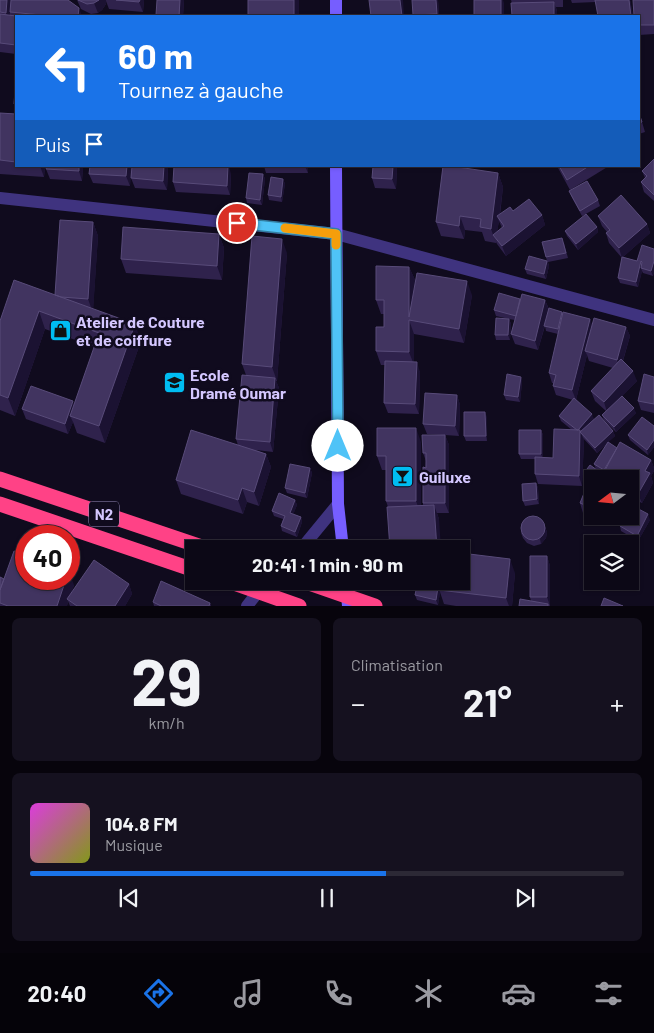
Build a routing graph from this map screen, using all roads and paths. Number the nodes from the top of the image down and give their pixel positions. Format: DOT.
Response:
graph roads {
  1 [pos="336,0"];
  2 [pos="336,15"];
  3 [pos="336,167"];
  4 [pos="0,198"];
  5 [pos="336,234"];
  6 [pos="654,320"];
  7 [pos="0,479"];
  8 [pos="0,504"];
  9 [pos="338,504"];
  10 [pos="308,540"];
  11 [pos="342,540"];
  12 [pos="185,541"];
  13 [pos="185,567"];
  14 [pos="253,590"];
  15 [pos="323,590"];
  16 [pos="258,592"];
  17 [pos="348,601"];
  18 [pos="247,606"];
  19 [pos="299,606"];
  20 [pos="375,606"];
  1 -- 2 [label="street"];
  3 -- 5 [label="street"];
  4 -- 5 [label="street"];
  5 -- 6 [label="street"];
  5 -- 9 [label="street"];
  7 -- 12 [label="highway, N2"];
  8 -- 13 [label="highway, N2"];
  9 -- 10 [label="street"];
  9 -- 11 [label="street"];
  14 -- 16 [label="highway"];
  15 -- 17 [label="highway"];
  16 -- 18 [label="street"];
  16 -- 19 [label="highway"];
  17 -- 20 [label="highway"];
}
